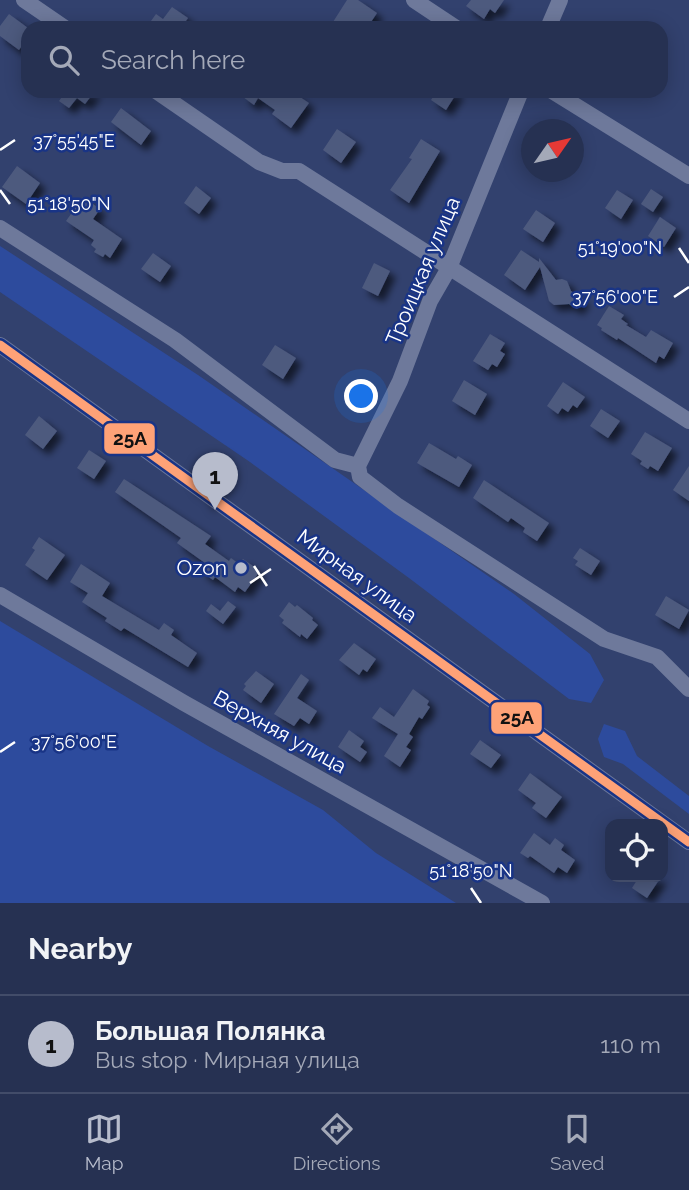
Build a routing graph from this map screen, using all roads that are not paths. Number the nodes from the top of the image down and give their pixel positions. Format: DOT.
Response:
graph roads {
  1 [pos="24,0"];
  2 [pos="414,0"];
  3 [pos="560,0"];
  4 [pos="55,21"];
  5 [pos="446,21"];
  6 [pos="551,21"];
  7 [pos="166,98"];
  8 [pos="518,98"];
  9 [pos="563,98"];
  10 [pos="689,176"];
  11 [pos="0,228"];
  12 [pos="449,268"];
  13 [pos="0,345"];
  14 [pos="689,421"];
  15 [pos="358,466"];
  16 [pos="0,595"];
  17 [pos="689,689"];
  18 [pos="689,842"];
  19 [pos="542,903"];
  1 -- 4 [label="street"];
  2 -- 5 [label="street"];
  3 -- 6 [label="street"];
  7 -- 12 [label="street"];
  8 -- 12 [label="street, Троицкая улица"];
  9 -- 10 [label="street"];
  11 -- 15 [label="street"];
  12 -- 14 [label="street"];
  12 -- 15 [label="street, Троицкая улица"];
  13 -- 18 [label="street, Мирная улица"];
  15 -- 17 [label="street"];
  16 -- 19 [label="street, Верхняя улица"];
}
